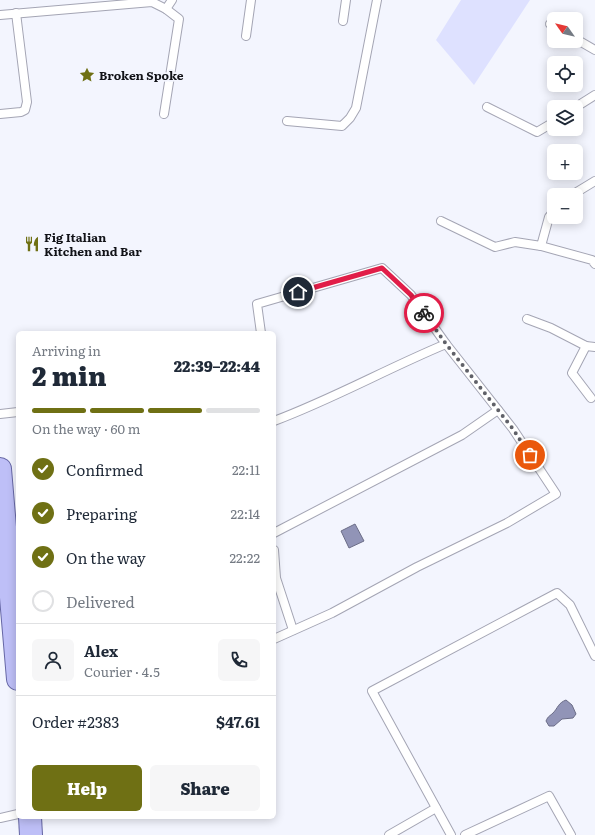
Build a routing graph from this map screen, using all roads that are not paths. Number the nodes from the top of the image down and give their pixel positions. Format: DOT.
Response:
graph roads {
  1 [pos="172,0"];
  2 [pos="251,0"];
  3 [pos="346,0"];
  4 [pos="377,0"];
  5 [pos="152,1"];
  6 [pos="166,9"];
  7 [pos="16,13"];
  8 [pos="0,15"];
  9 [pos="343,21"];
  10 [pos="246,36"];
  11 [pos="583,43"];
  12 [pos="595,50"];
  13 [pos="595,95"];
  14 [pos="583,103"];
  15 [pos="487,107"];
  16 [pos="0,114"];
  17 [pos="164,114"];
  18 [pos="287,121"];
  19 [pos="547,126"];
  20 [pos="595,181"];
  21 [pos="583,188"];
  22 [pos="441,222"];
  23 [pos="547,224"];
  24 [pos="541,246"];
  25 [pos="595,264"];
  26 [pos="527,319"];
  27 [pos="261,331"];
  28 [pos="446,344"];
  29 [pos="586,346"];
  30 [pos="595,347"];
  31 [pos="592,398"];
  32 [pos="498,410"];
  33 [pos="16,412"];
  34 [pos="0,414"];
  35 [pos="276,420"];
  36 [pos="0,469"];
  37 [pos="276,531"];
  38 [pos="276,578"];
  39 [pos="293,630"];
  40 [pos="276,638"];
  41 [pos="595,656"];
  42 [pos="16,660"];
  43 [pos="436,808"];
  44 [pos="16,814"];
  45 [pos="0,818"];
  46 [pos="30,819"];
  47 [pos="31,835"];
  48 [pos="389,835"];
  49 [pos="451,835"];
  50 [pos="465,835"];
  51 [pos="571,835"];
  1 -- 6 [label="lane"];
  2 -- 10 [label="lane"];
  3 -- 9 [label="lane"];
  4 -- 18 [label="lane"];
  5 -- 6 [label="lane"];
  5 -- 7 [label="lane"];
  6 -- 17 [label="lane"];
  7 -- 8 [label="lane"];
  7 -- 16 [label="lane"];
  11 -- 12 [label="lane"];
  13 -- 14 [label="lane"];
  15 -- 19 [label="lane"];
  20 -- 21 [label="lane"];
  22 -- 24 [label="lane"];
  23 -- 24 [label="lane"];
  24 -- 25 [label="lane"];
  26 -- 29 [label="lane"];
  27 -- 28 [label="lane"];
  28 -- 32 [label="lane"];
  28 -- 35 [label="lane"];
  29 -- 30 [label="lane"];
  29 -- 31 [label="lane"];
  32 -- 37 [label="lane"];
  32 -- 39 [label="lane"];
  33 -- 34 [label="lane"];
  36 -- 42 [label="main road"];
  38 -- 39 [label="lane"];
  39 -- 40 [label="lane"];
  41 -- 43 [label="lane"];
  43 -- 48 [label="lane"];
  43 -- 49 [label="lane"];
  44 -- 45 [label="lane"];
  46 -- 47 [label="main road"];
  50 -- 51 [label="lane"];
}
